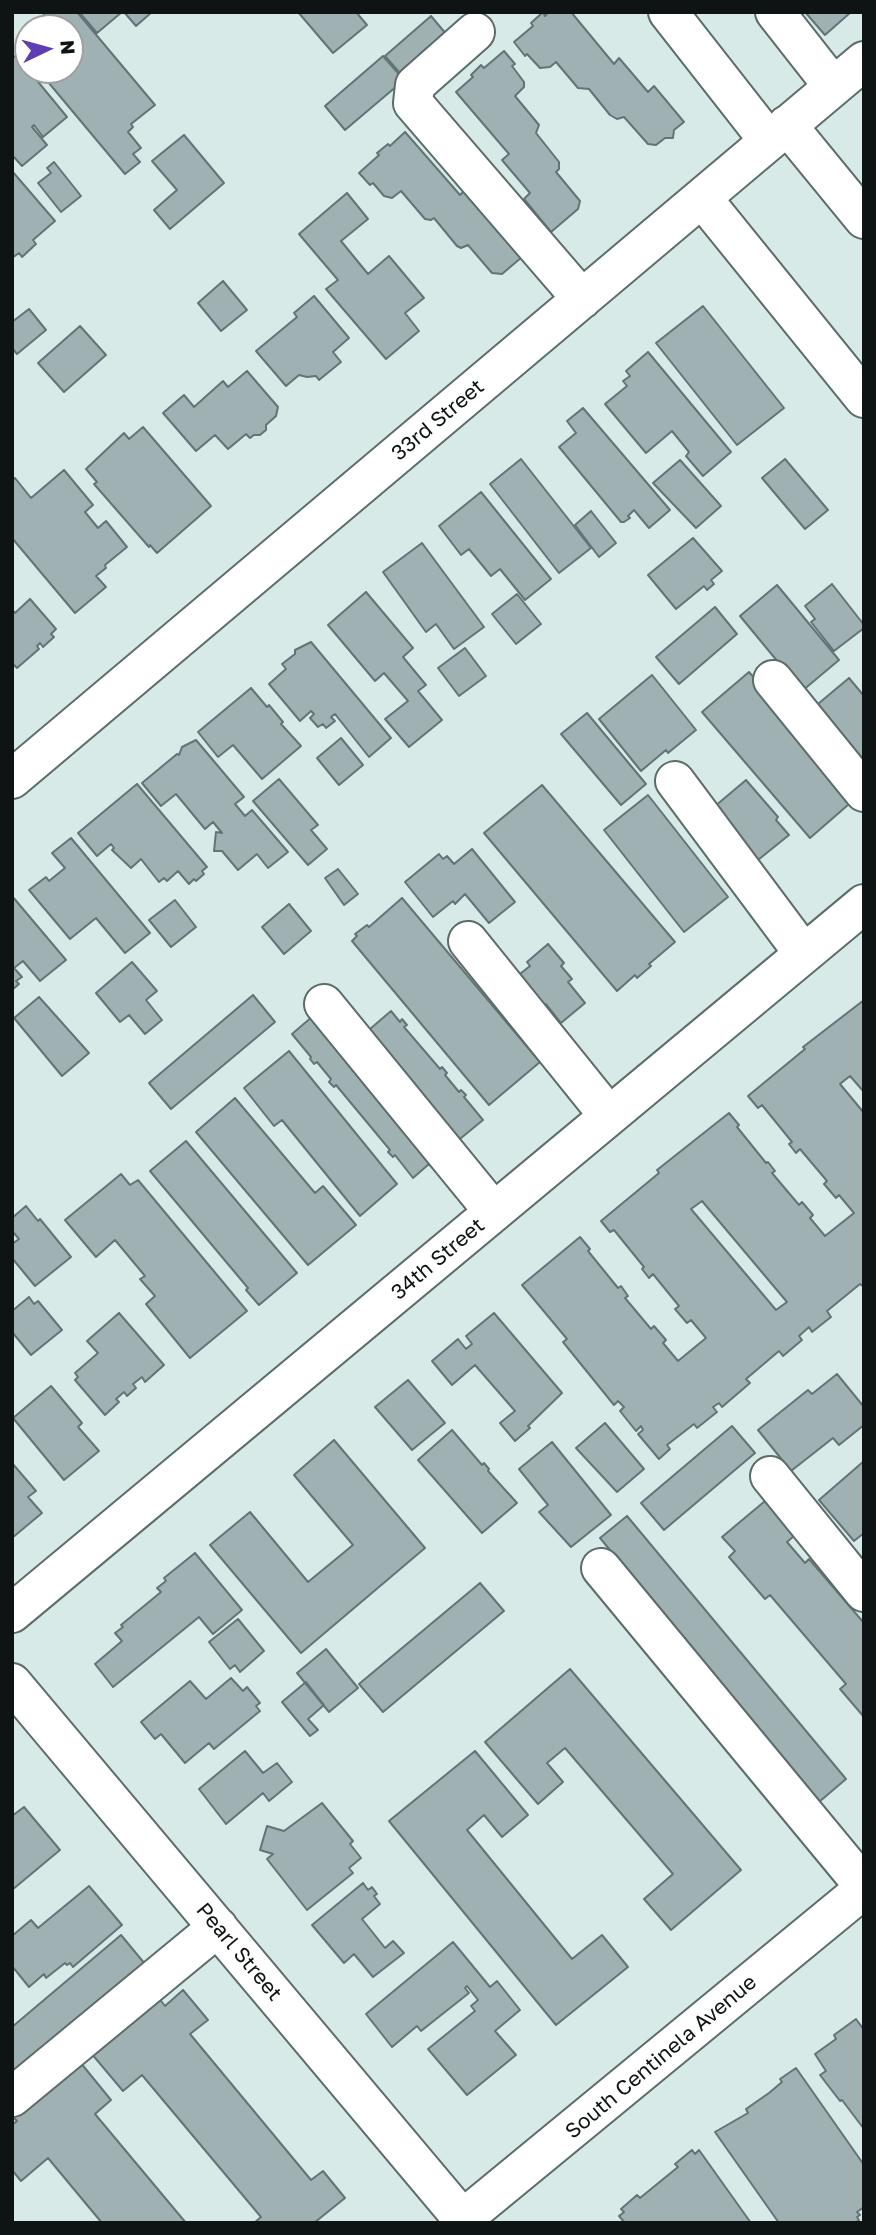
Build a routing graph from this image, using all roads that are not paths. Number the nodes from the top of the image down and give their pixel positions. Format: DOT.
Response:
graph roads {
  1 [pos="668,12"];
  2 [pos="775,12"];
  3 [pos="475,32"];
  4 [pos="864,61"];
  5 [pos="834,86"];
  6 [pos="778,133"];
  7 [pos="702,198"];
  8 [pos="864,219"];
  9 [pos="582,299"];
  10 [pos="864,398"];
  11 [pos="773,680"];
  12 [pos="12,779"];
  13 [pos="675,781"];
  14 [pos="864,792"];
  15 [pos="864,904"];
  16 [pos="468,941"];
  17 [pos="804,954"];
  18 [pos="324,1004"];
  19 [pos="609,1116"];
  20 [pos="494,1212"];
  21 [pos="769,1476"];
  22 [pos="601,1567"];
  23 [pos="864,1592"];
  24 [pos="12,1613"];
  25 [pos="12,1683"];
  26 [pos="864,1888"];
  27 [pos="218,1927"];
  28 [pos="12,2097"];
  29 [pos="462,2221"];
  1 -- 6 [label="street"];
  2 -- 5 [label="street"];
  3 -- 9 [label="street"];
  4 -- 5 [label="street, 33rd Street"];
  5 -- 6 [label="street, 33rd Street"];
  6 -- 7 [label="street, 33rd Street"];
  6 -- 8 [label="street"];
  7 -- 9 [label="street, 33rd Street"];
  7 -- 10 [label="street"];
  9 -- 12 [label="street, 33rd Street"];
  11 -- 14 [label="street"];
  13 -- 17 [label="street"];
  15 -- 17 [label="street, 34th Street"];
  16 -- 19 [label="street"];
  17 -- 19 [label="street, 34th Street"];
  18 -- 20 [label="street"];
  19 -- 20 [label="street, 34th Street"];
  20 -- 24 [label="street, 34th Street"];
  21 -- 23 [label="street"];
  22 -- 26 [label="street"];
  25 -- 27 [label="street, Pearl Street"];
  26 -- 29 [label="street, South Centinela Avenue"];
  27 -- 28 [label="street"];
  27 -- 29 [label="street, Pearl Street"];
}
